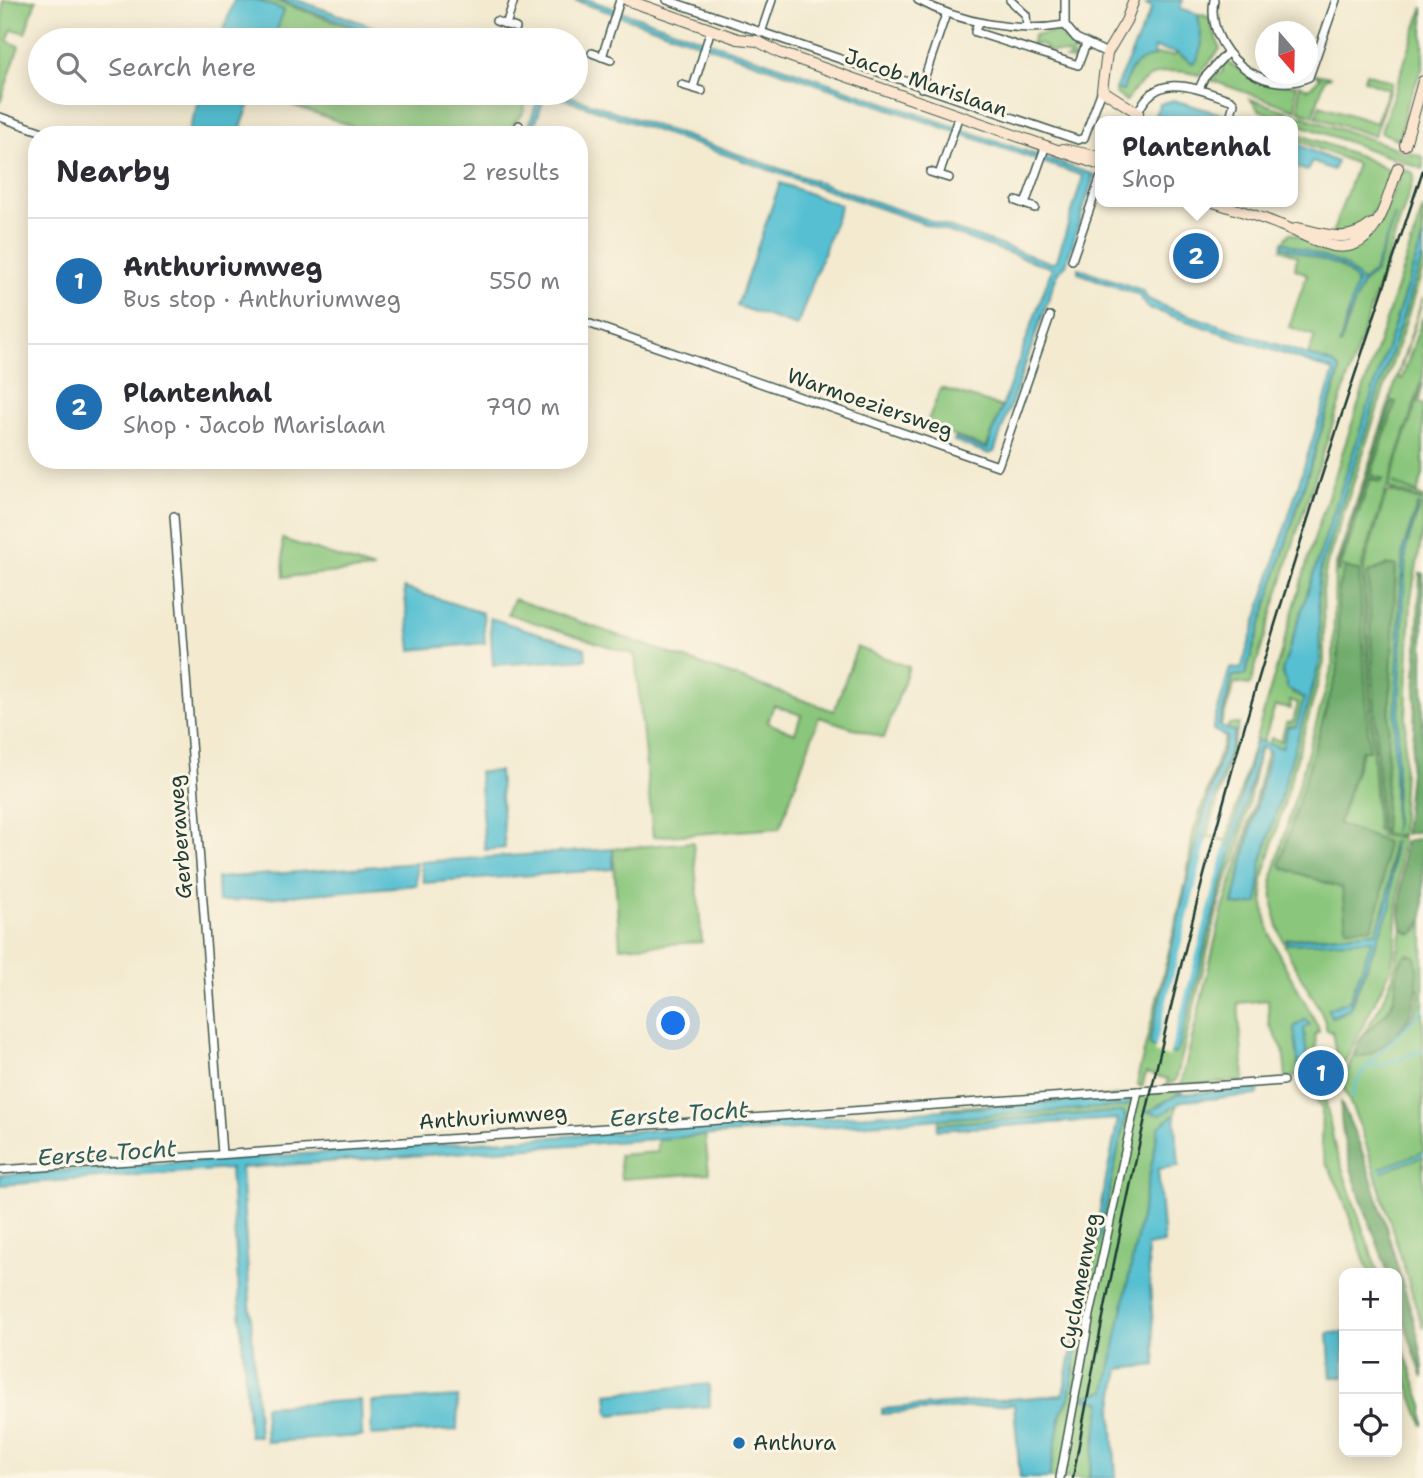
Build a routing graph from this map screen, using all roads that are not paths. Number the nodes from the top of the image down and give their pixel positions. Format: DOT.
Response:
graph roads {
  1 [pos="514,0"];
  2 [pos="628,0"];
  3 [pos="667,0"];
  4 [pos="772,0"];
  5 [pos="918,0"];
  6 [pos="1010,0"];
  7 [pos="1065,0"];
  8 [pos="1134,0"];
  9 [pos="1214,0"];
  10 [pos="1336,0"];
  11 [pos="619,3"];
  12 [pos="946,14"];
  13 [pos="496,21"];
  14 [pos="978,22"];
  15 [pos="506,24"];
  16 [pos="1065,25"];
  17 [pos="1027,27"];
  18 [pos="516,28"];
  19 [pos="761,33"];
  20 [pos="709,34"];
  21 [pos="1086,44"];
  22 [pos="592,53"];
  23 [pos="1107,53"];
  24 [pos="1227,53"];
  25 [pos="602,57"];
  26 [pos="611,60"];
  27 [pos="1423,82"];
  28 [pos="682,85"];
  29 [pos="693,88"];
  30 [pos="921,88"];
  31 [pos="1199,89"];
  32 [pos="1102,90"];
  33 [pos="702,91"];
  34 [pos="1231,114"];
  35 [pos="1136,116"];
  36 [pos="1138,116"];
  37 [pos="0,117"];
  38 [pos="956,124"];
  39 [pos="28,127"];
  40 [pos="1405,145"];
  41 [pos="1060,149"];
  42 [pos="1044,150"];
  43 [pos="1095,156"];
  44 [pos="1095,164"];
  45 [pos="1398,168"];
  46 [pos="930,172"];
  47 [pos="939,175"];
  48 [pos="949,178"];
  49 [pos="1095,193"];
  50 [pos="1016,201"];
  51 [pos="1025,204"];
  52 [pos="1228,207"];
  53 [pos="1035,208"];
  54 [pos="1072,260"];
  55 [pos="1050,316"];
  56 [pos="588,323"];
  57 [pos="174,516"];
  58 [pos="1283,1081"];
  59 [pos="1138,1091"];
  60 [pos="222,1154"];
  61 [pos="0,1170"];
  62 [pos="1060,1478"];
  1 -- 15 [label="street"];
  2 -- 20 [label="main road, Jacob Marislaan"];
  3 -- 19 [label="street"];
  4 -- 19 [label="street"];
  5 -- 12 [label="street"];
  6 -- 17 [label="street"];
  7 -- 16 [label="street"];
  8 -- 23 [label="main road"];
  9 -- 24 [label="street"];
  10 -- 24 [label="street"];
  11 -- 25 [label="street"];
  12 -- 14 [label="street"];
  12 -- 30 [label="street"];
  13 -- 15 [label="street"];
  14 -- 17 [label="street"];
  14 -- 21 [label="street"];
  15 -- 18 [label="street"];
  16 -- 17 [label="street"];
  16 -- 21 [label="street"];
  19 -- 30 [label="street"];
  20 -- 29 [label="street"];
  20 -- 38 [label="main road, Jacob Marislaan"];
  21 -- 23 [label="street"];
  22 -- 25 [label="street"];
  23 -- 32 [label="main road"];
  24 -- 31 [label="street"];
  25 -- 26 [label="street"];
  27 -- 40 [label="main road"];
  28 -- 29 [label="street"];
  29 -- 33 [label="street"];
  30 -- 32 [label="street"];
  31 -- 34 [label="street"];
  31 -- 36 [label="street"];
  32 -- 35 [label="main road"];
  37 -- 39 [label="street"];
  38 -- 42 [label="main road, Jacob Marislaan"];
  38 -- 47 [label="street"];
  41 -- 42 [label="main road, Jacob Marislaan"];
  41 -- 43 [label="main road, Jacob Marislaan"];
  41 -- 44 [label="main road, Jacob Marislaan"];
  42 -- 51 [label="street"];
  45 -- 52 [label="main road"];
  46 -- 47 [label="street"];
  47 -- 48 [label="street"];
  49 -- 54 [label="street"];
  50 -- 51 [label="street"];
  51 -- 53 [label="street"];
  55 -- 56 [label="street, Warmoeziersweg"];
  57 -- 60 [label="street, Gerberaweg"];
  58 -- 59 [label="street, Anthuriumweg"];
  59 -- 60 [label="street, Anthuriumweg"];
  59 -- 62 [label="street, Cyclamenweg"];
  60 -- 61 [label="street, Anthuriumweg"];
}
